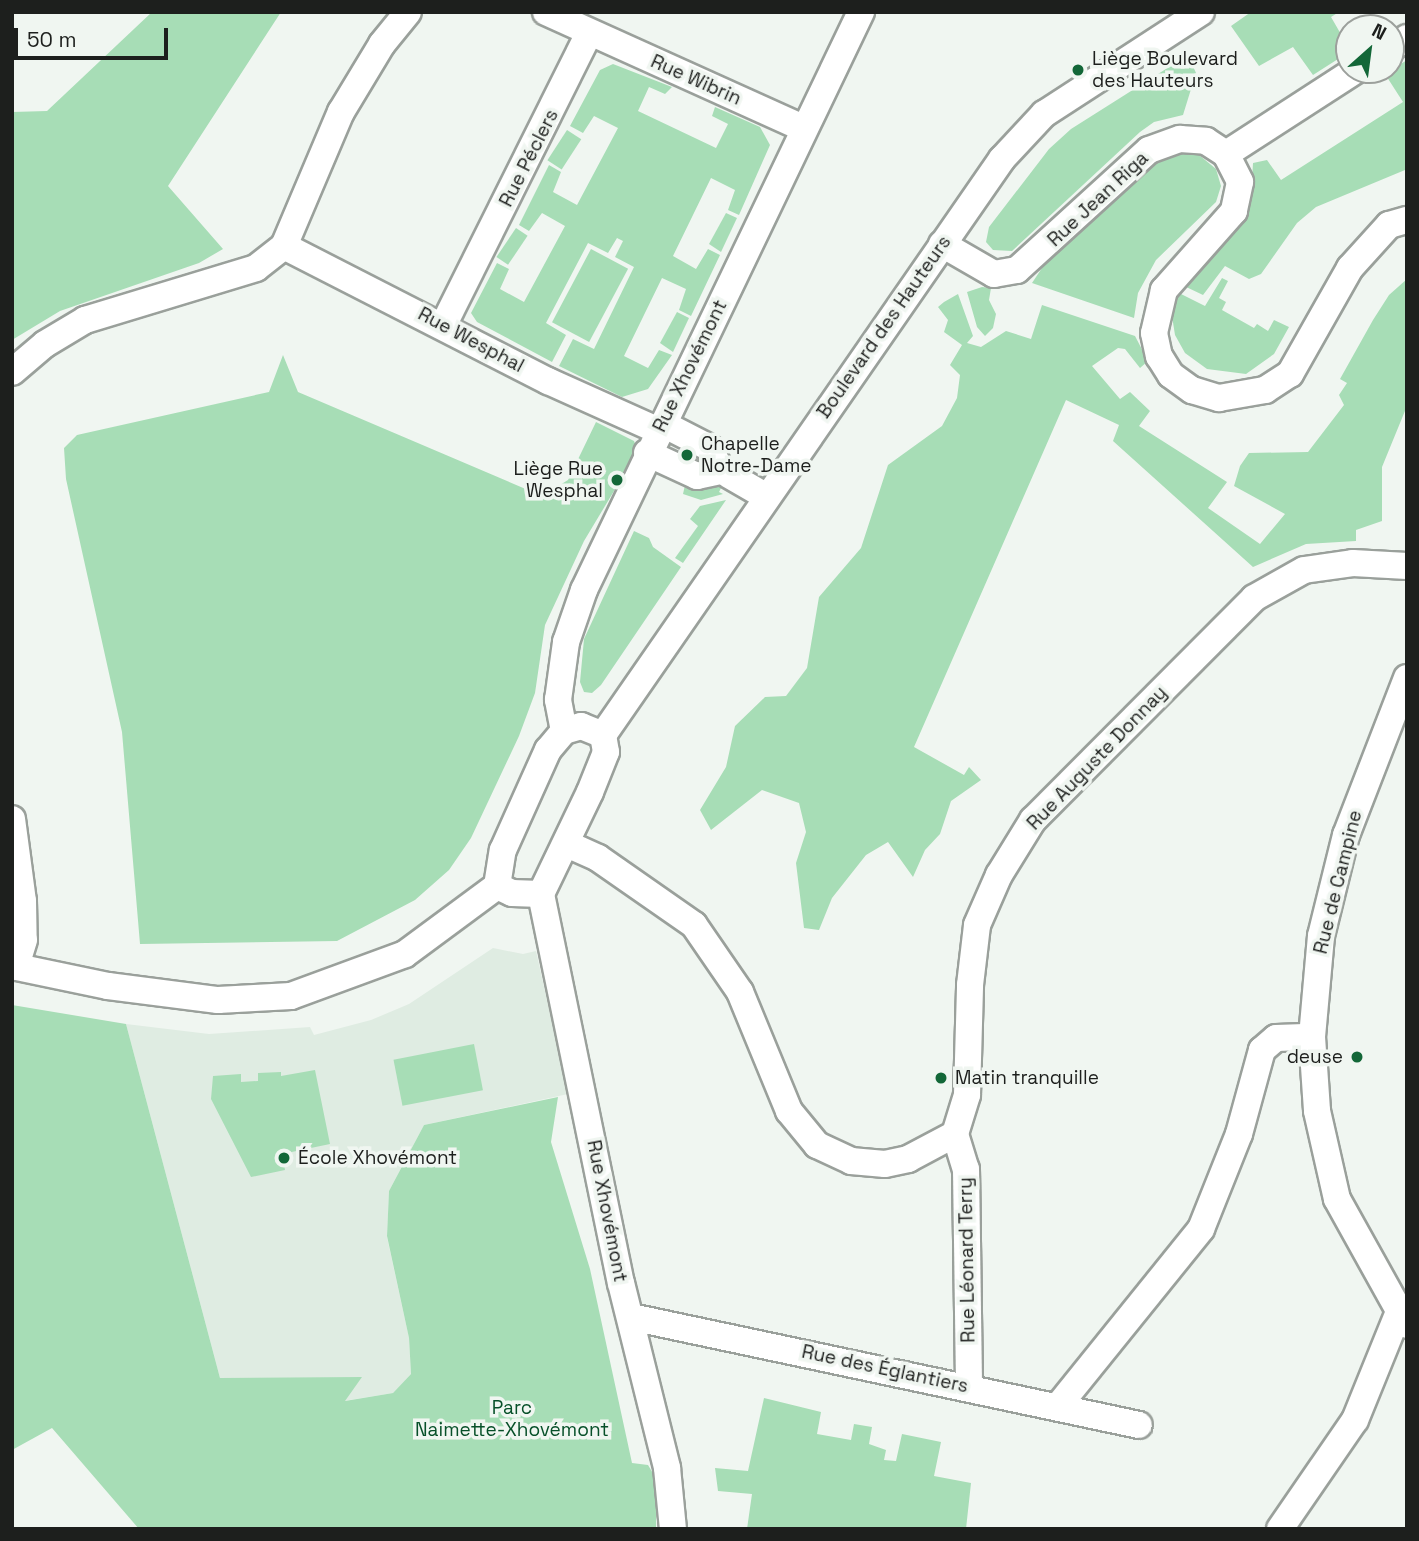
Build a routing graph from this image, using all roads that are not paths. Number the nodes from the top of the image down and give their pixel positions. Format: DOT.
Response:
graph roads {
  1 [pos="408,12"];
  2 [pos="547,12"];
  3 [pos="1201,12"];
  4 [pos="857,13"];
  5 [pos="589,33"];
  6 [pos="1335,84"];
  7 [pos="803,128"];
  8 [pos="1226,154"];
  9 [pos="1407,220"];
  10 [pos="942,244"];
  11 [pos="284,246"];
  12 [pos="444,324"];
  13 [pos="12,372"];
  14 [pos="656,436"];
  15 [pos="729,475"];
  16 [pos="767,497"];
  17 [pos="1407,566"];
  18 [pos="1407,678"];
  19 [pos="564,731"];
  20 [pos="603,735"];
  21 [pos="12,819"];
  22 [pos="568,844"];
  23 [pos="497,886"];
  24 [pos="541,894"];
  25 [pos="14,967"];
  26 [pos="1312,1037"];
  27 [pos="955,1134"];
  28 [pos="631,1317"];
  29 [pos="1402,1320"];
  30 [pos="969,1387"];
  31 [pos="1059,1405"];
  32 [pos="1139,1424"];
  33 [pos="673,1529"];
  34 [pos="1280,1529"];
  1 -- 11 [label="street"];
  2 -- 5 [label="street"];
  3 -- 10 [label="street, Boulevard des Hauteurs"];
  4 -- 7 [label="street, Rue Xhovémont"];
  5 -- 7 [label="street, Rue Wibrin"];
  5 -- 12 [label="street, Rue Péclers"];
  6 -- 8 [label="street"];
  7 -- 14 [label="street, Rue Xhovémont"];
  8 -- 9 [label="street"];
  8 -- 10 [label="street, Rue Jean Riga"];
  10 -- 16 [label="street, Boulevard des Hauteurs"];
  11 -- 12 [label="street, Rue Wesphal"];
  11 -- 13 [label="street"];
  12 -- 14 [label="street, Rue Wesphal"];
  14 -- 19 [label="street, Rue Xhovémont"];
  15 -- 16 [label="street"];
  16 -- 20 [label="street, Boulevard des Hauteurs"];
  17 -- 27 [label="street, Rue Auguste Donnay"];
  18 -- 26 [label="street, Rue de Campine"];
  19 -- 20 [label="street"];
  19 -- 23 [label="street"];
  20 -- 22 [label="street"];
  21 -- 25 [label="street"];
  22 -- 24 [label="street"];
  22 -- 27 [label="street"];
  23 -- 24 [label="street"];
  23 -- 25 [label="street"];
  24 -- 28 [label="street, Rue Xhovémont"];
  26 -- 29 [label="street, Rue de Campine"];
  26 -- 31 [label="street"];
  27 -- 30 [label="street, Rue Léonard Terry"];
  28 -- 30 [label="street, Rue des Églantiers"];
  28 -- 33 [label="street, Rue Xhovémont"];
  29 -- 34 [label="street"];
  30 -- 31 [label="street, Rue des Églantiers"];
  31 -- 32 [label="street, Rue des Églantiers"];
}
